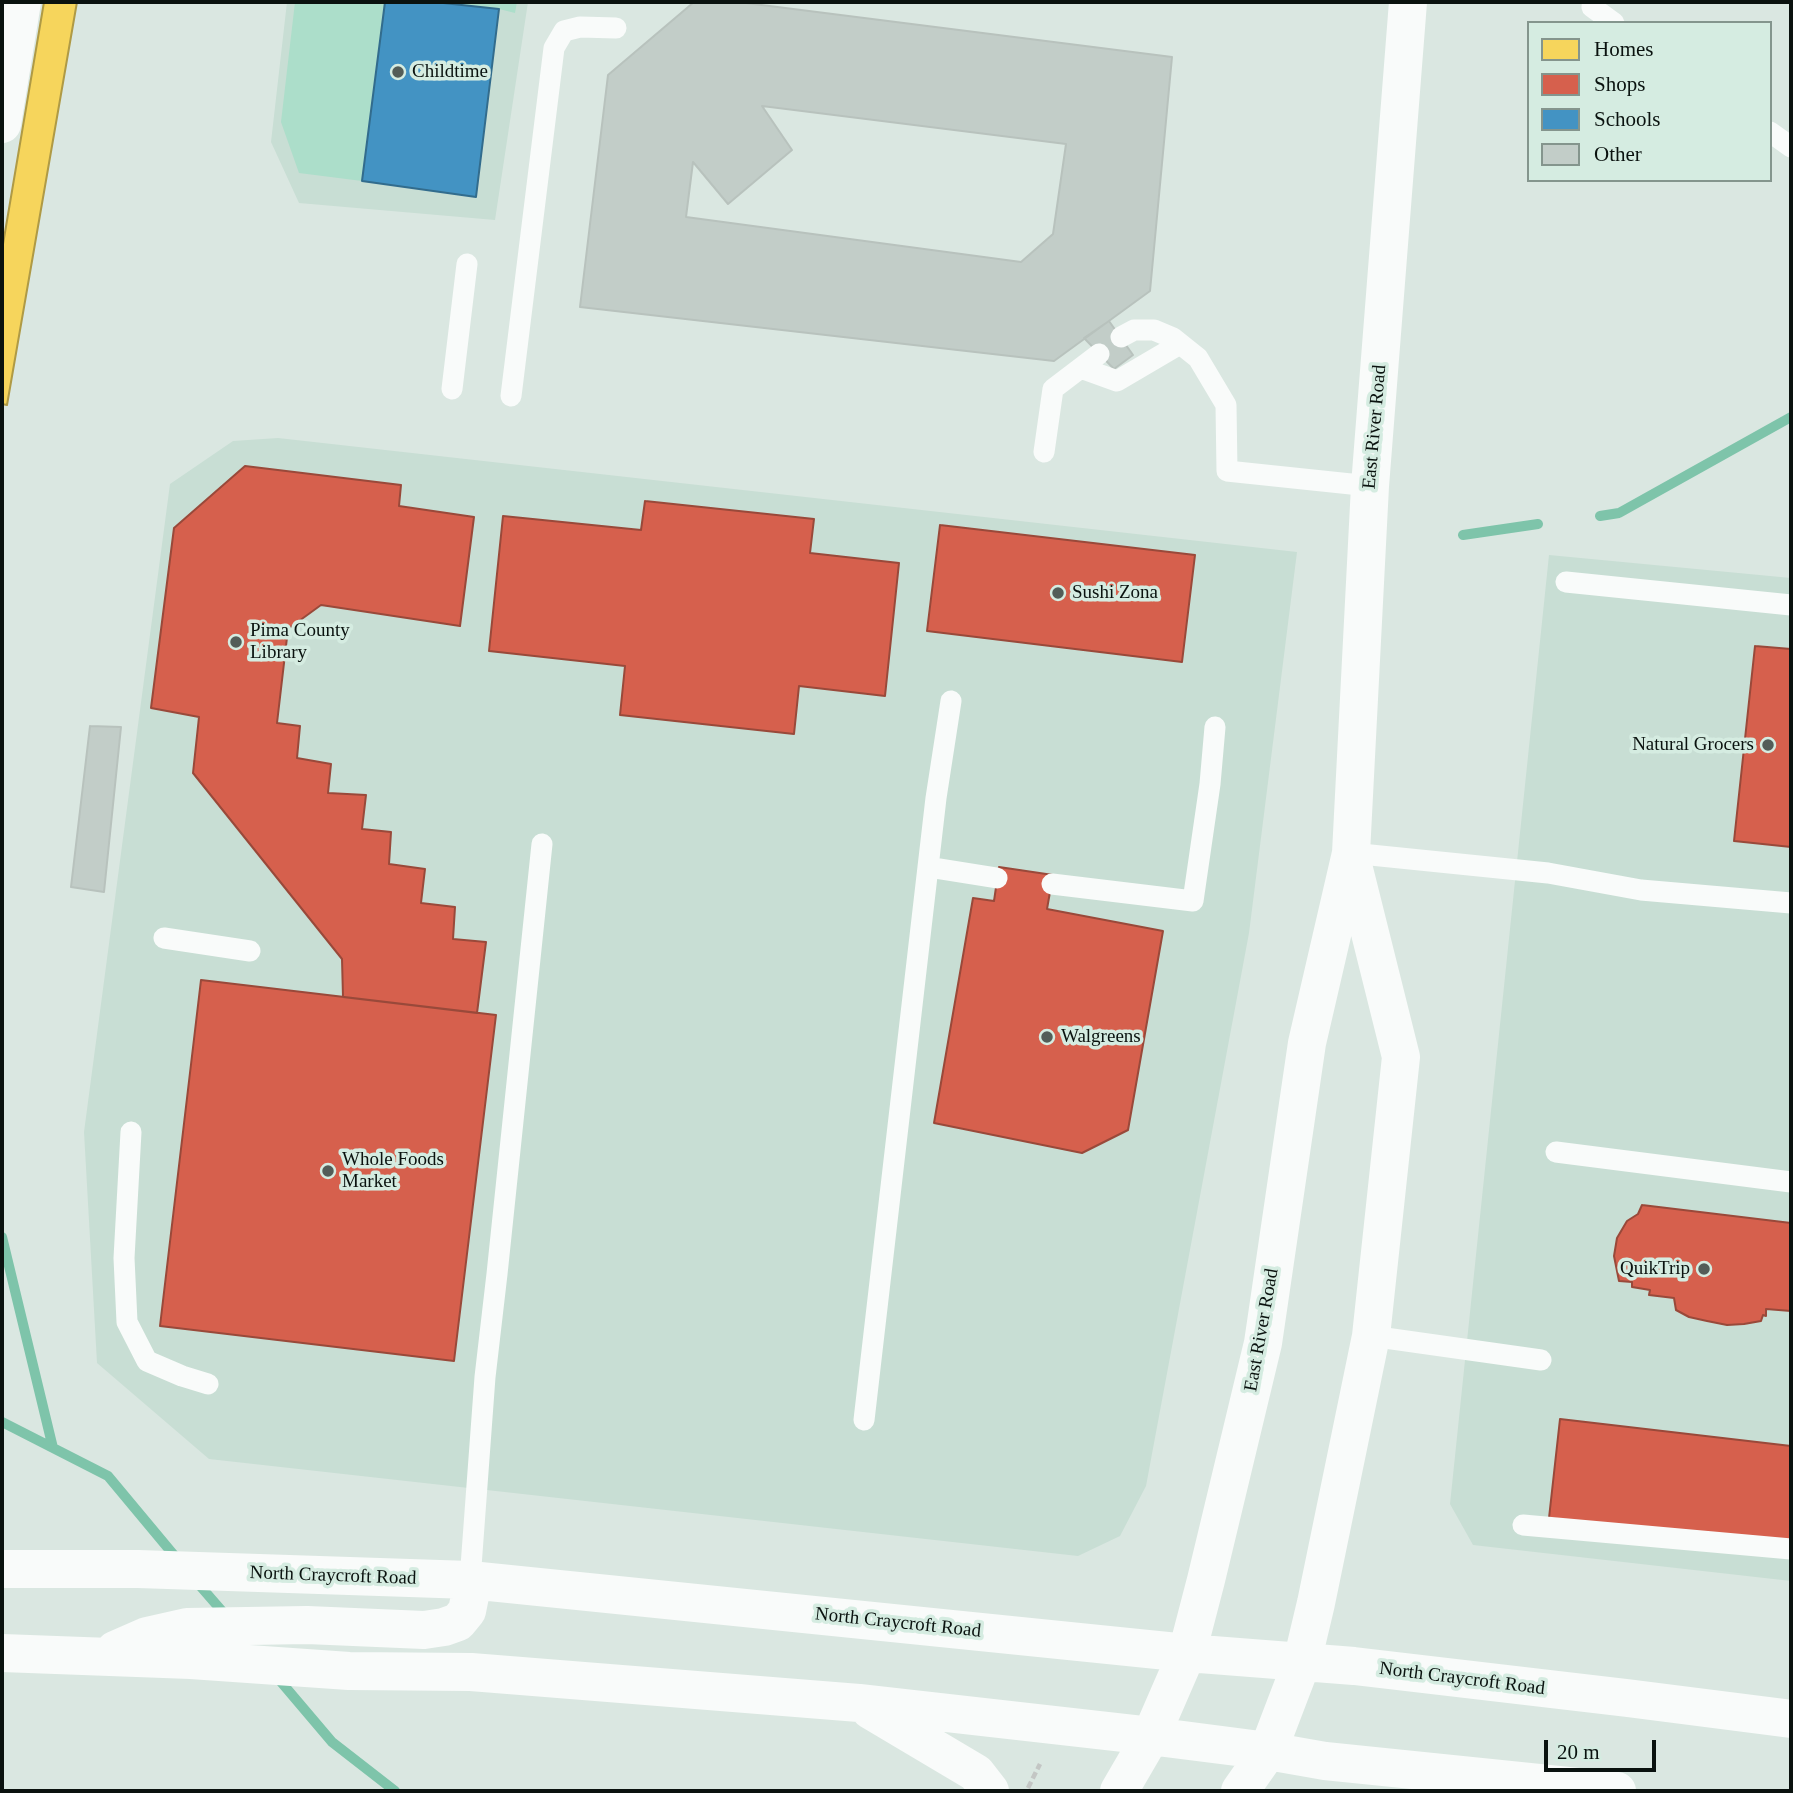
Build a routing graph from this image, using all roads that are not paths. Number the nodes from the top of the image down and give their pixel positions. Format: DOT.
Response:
graph roads {
  1 [pos="22,2"];
  2 [pos="1408,2"];
  3 [pos="1592,7"];
  4 [pos="1611,21"];
  5 [pos="616,28"];
  6 [pos="2,124"];
  7 [pos="1772,133"];
  8 [pos="1791,147"];
  9 [pos="467,264"];
  10 [pos="1121,337"];
  11 [pos="1181,344"];
  12 [pos="1099,354"];
  13 [pos="1081,368"];
  14 [pos="452,389"];
  15 [pos="511,396"];
  16 [pos="1044,452"];
  17 [pos="1370,486"];
  18 [pos="1566,582"];
  19 [pos="1791,605"];
  20 [pos="951,701"];
  21 [pos="1215,727"];
  22 [pos="542,844"];
  23 [pos="1350,853"];
  24 [pos="928,867"];
  25 [pos="997,878"];
  26 [pos="1052,884"];
  27 [pos="1791,903"];
  28 [pos="164,937"];
  29 [pos="250,951"];
  30 [pos="131,1132"];
  31 [pos="1556,1152"];
  32 [pos="1791,1182"];
  33 [pos="1371,1336"];
  34 [pos="1541,1360"];
  35 [pos="208,1384"];
  36 [pos="864,1420"];
  37 [pos="1523,1525"];
  38 [pos="1791,1549"];
  39 [pos="2,1569"];
  40 [pos="470,1580"];
  41 [pos="2,1653"];
  42 [pos="1187,1653"];
  43 [pos="99,1657"];
  44 [pos="1302,1662"];
  45 [pos="859,1703"];
  46 [pos="1791,1719"];
  47 [pos="1151,1735"];
  48 [pos="1268,1751"];
  49 [pos="990,1791"];
  50 [pos="1119,1791"];
  51 [pos="1240,1791"];
  52 [pos="1617,1791"];
  1 -- 6 [label="main road"];
  2 -- 17 [label="main road, East River Road"];
  3 -- 4 [label="lane"];
  5 -- 15 [label="lane"];
  7 -- 8 [label="lane"];
  9 -- 14 [label="lane"];
  10 -- 11 [label="lane"];
  11 -- 13 [label="lane"];
  11 -- 17 [label="lane"];
  12 -- 13 [label="lane"];
  13 -- 16 [label="lane"];
  17 -- 23 [label="main road, East River Road"];
  18 -- 19 [label="lane"];
  20 -- 24 [label="lane"];
  21 -- 26 [label="lane"];
  22 -- 40 [label="lane"];
  23 -- 27 [label="lane"];
  23 -- 33 [label="main road, East River Road"];
  23 -- 42 [label="main road, East River Road"];
  24 -- 25 [label="lane"];
  24 -- 36 [label="lane"];
  28 -- 29 [label="lane"];
  30 -- 35 [label="lane"];
  31 -- 32 [label="lane"];
  33 -- 34 [label="lane"];
  33 -- 44 [label="main road, East River Road"];
  37 -- 38 [label="lane"];
  39 -- 40 [label="main road, North Craycroft Road"];
  40 -- 42 [label="main road, North Craycroft Road"];
  40 -- 43 [label="main road"];
  41 -- 43 [label="main road"];
  42 -- 44 [label="main road, North Craycroft Road"];
  42 -- 47 [label="main road, East River Road"];
  43 -- 45 [label="main road"];
  44 -- 46 [label="main road, North Craycroft Road"];
  44 -- 48 [label="main road, East River Road"];
  45 -- 47 [label="main road"];
  45 -- 49 [label="main road"];
  47 -- 48 [label="main road"];
  47 -- 50 [label="main road, East River Road"];
  48 -- 51 [label="main road, East River Road"];
  48 -- 52 [label="main road"];
}
